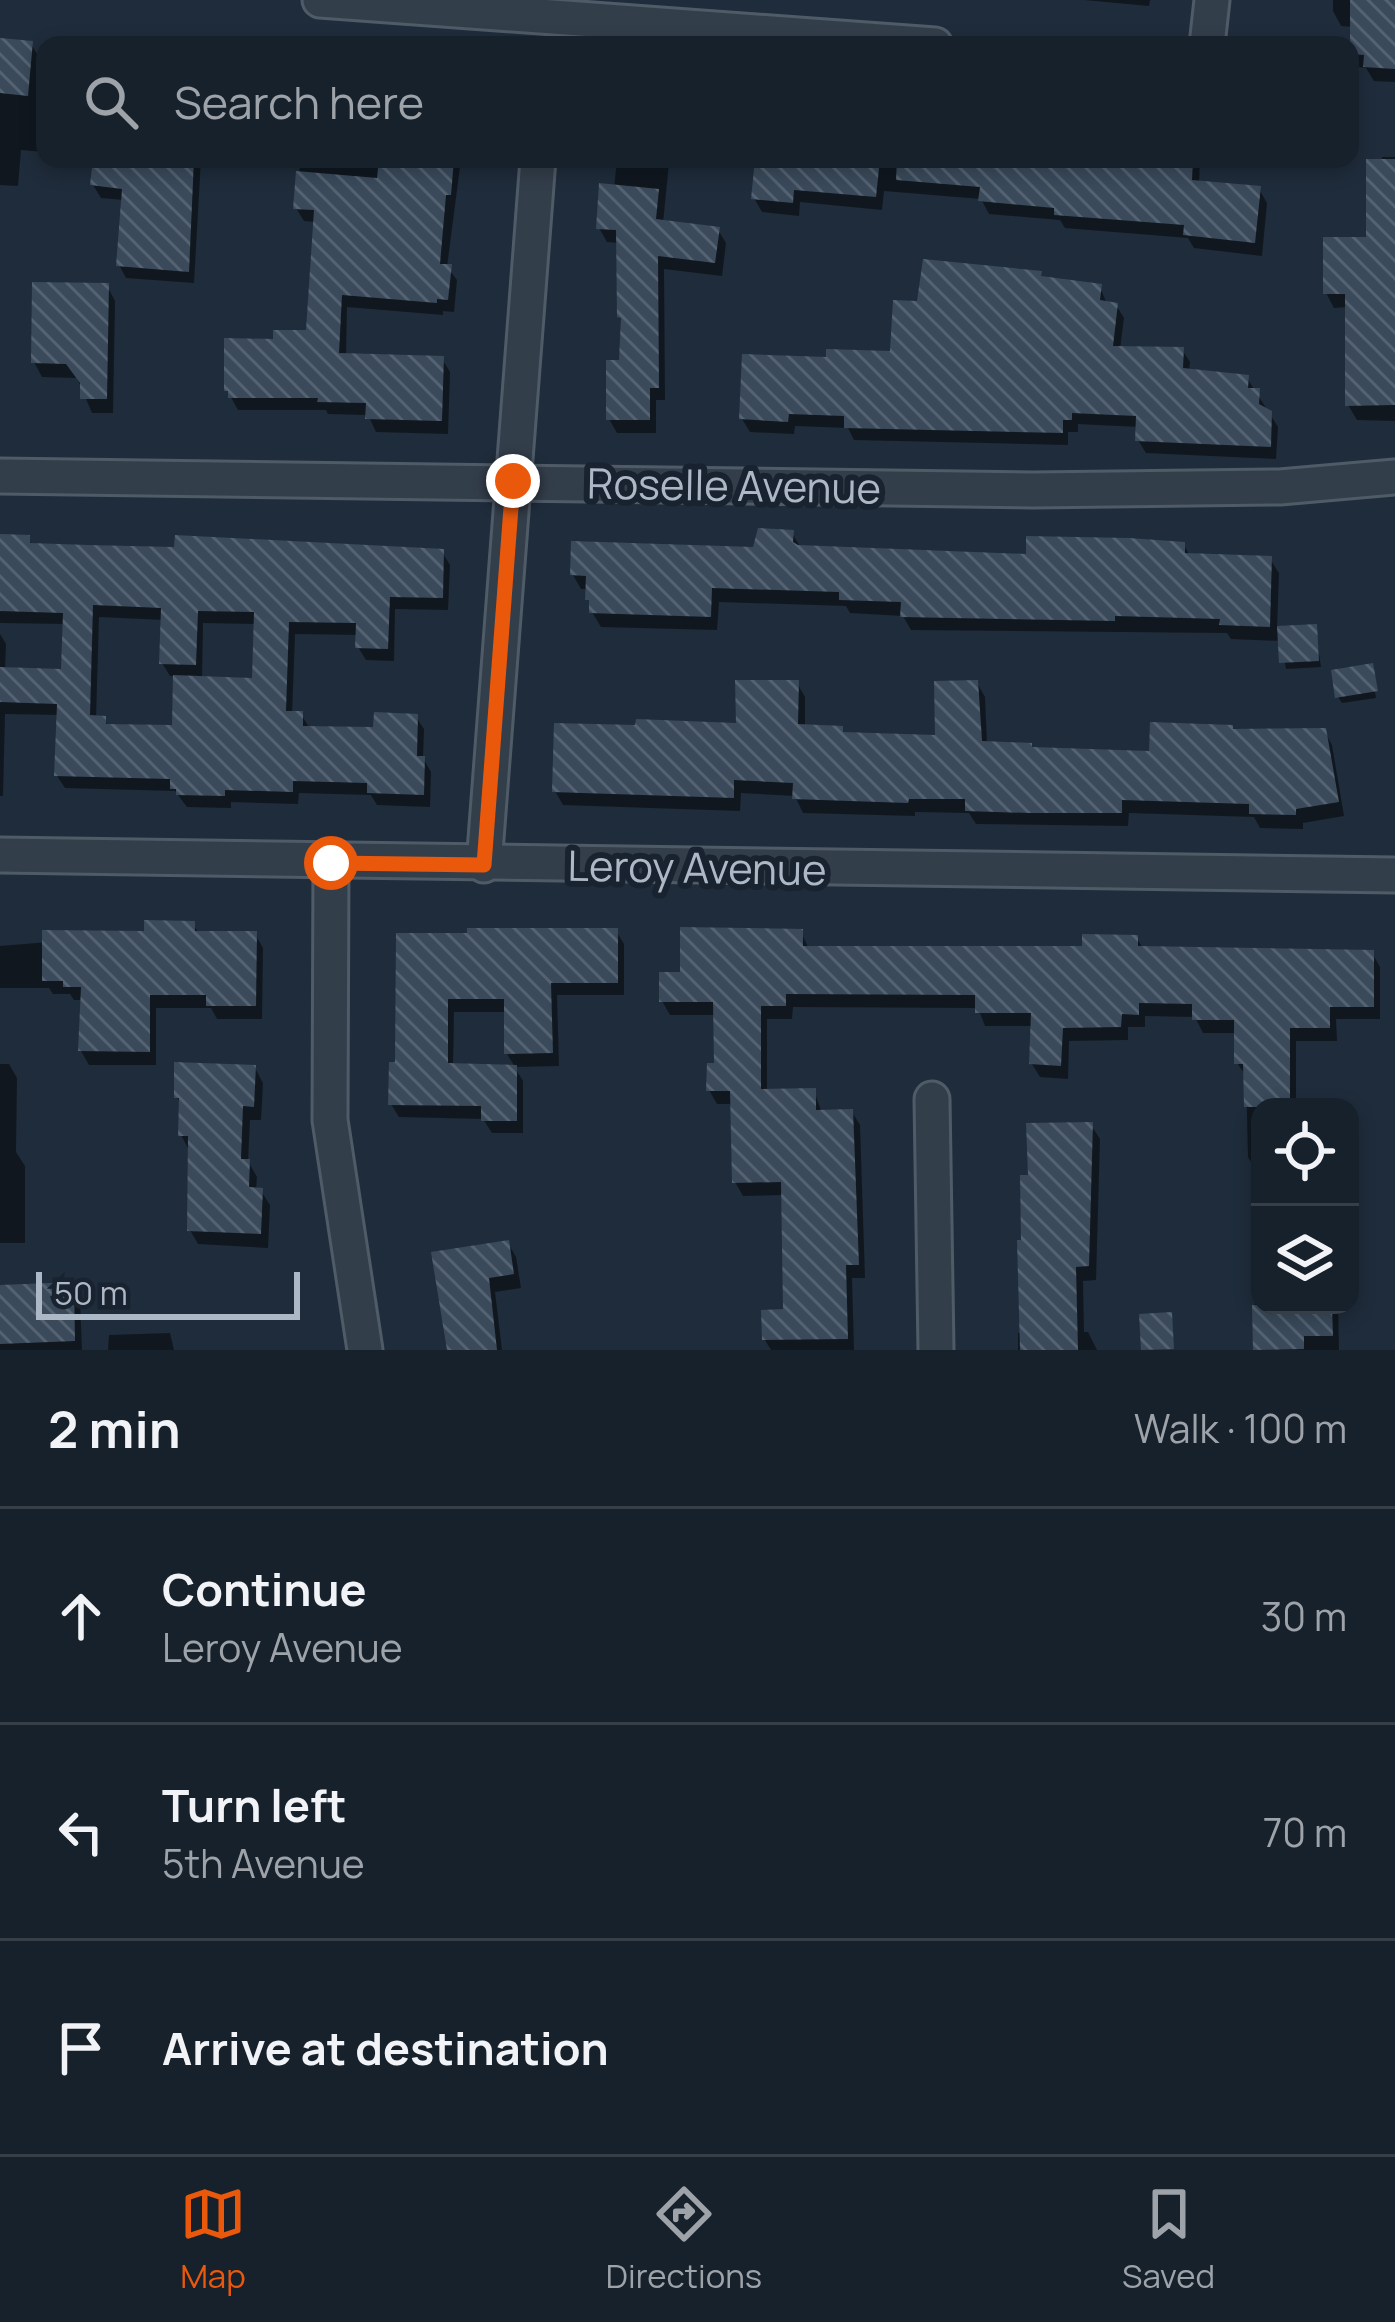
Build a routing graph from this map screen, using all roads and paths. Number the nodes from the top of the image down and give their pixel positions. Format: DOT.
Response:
graph roads {
  1 [pos="320,0"];
  2 [pos="1212,0"];
  3 [pos="549,21"];
  4 [pos="790,36"];
  5 [pos="1208,36"];
  6 [pos="537,168"];
  7 [pos="0,476"];
  8 [pos="1395,477"];
  9 [pos="513,481"];
  10 [pos="0,855"];
  11 [pos="331,863"];
  12 [pos="484,865"];
  13 [pos="1395,875"];
  14 [pos="932,1099"];
  15 [pos="365,1350"];
  16 [pos="936,1350"];
  1 -- 3 [label="street"];
  2 -- 5 [label="street"];
  3 -- 4 [label="street"];
  6 -- 9 [label="street"];
  7 -- 9 [label="street, Roselle Avenue"];
  8 -- 9 [label="street, Roselle Avenue"];
  9 -- 12 [label="street"];
  10 -- 11 [label="street, Leroy Avenue"];
  11 -- 12 [label="street, Leroy Avenue"];
  11 -- 15 [label="street"];
  12 -- 13 [label="street, Leroy Avenue"];
  14 -- 16 [label="street"];
}
